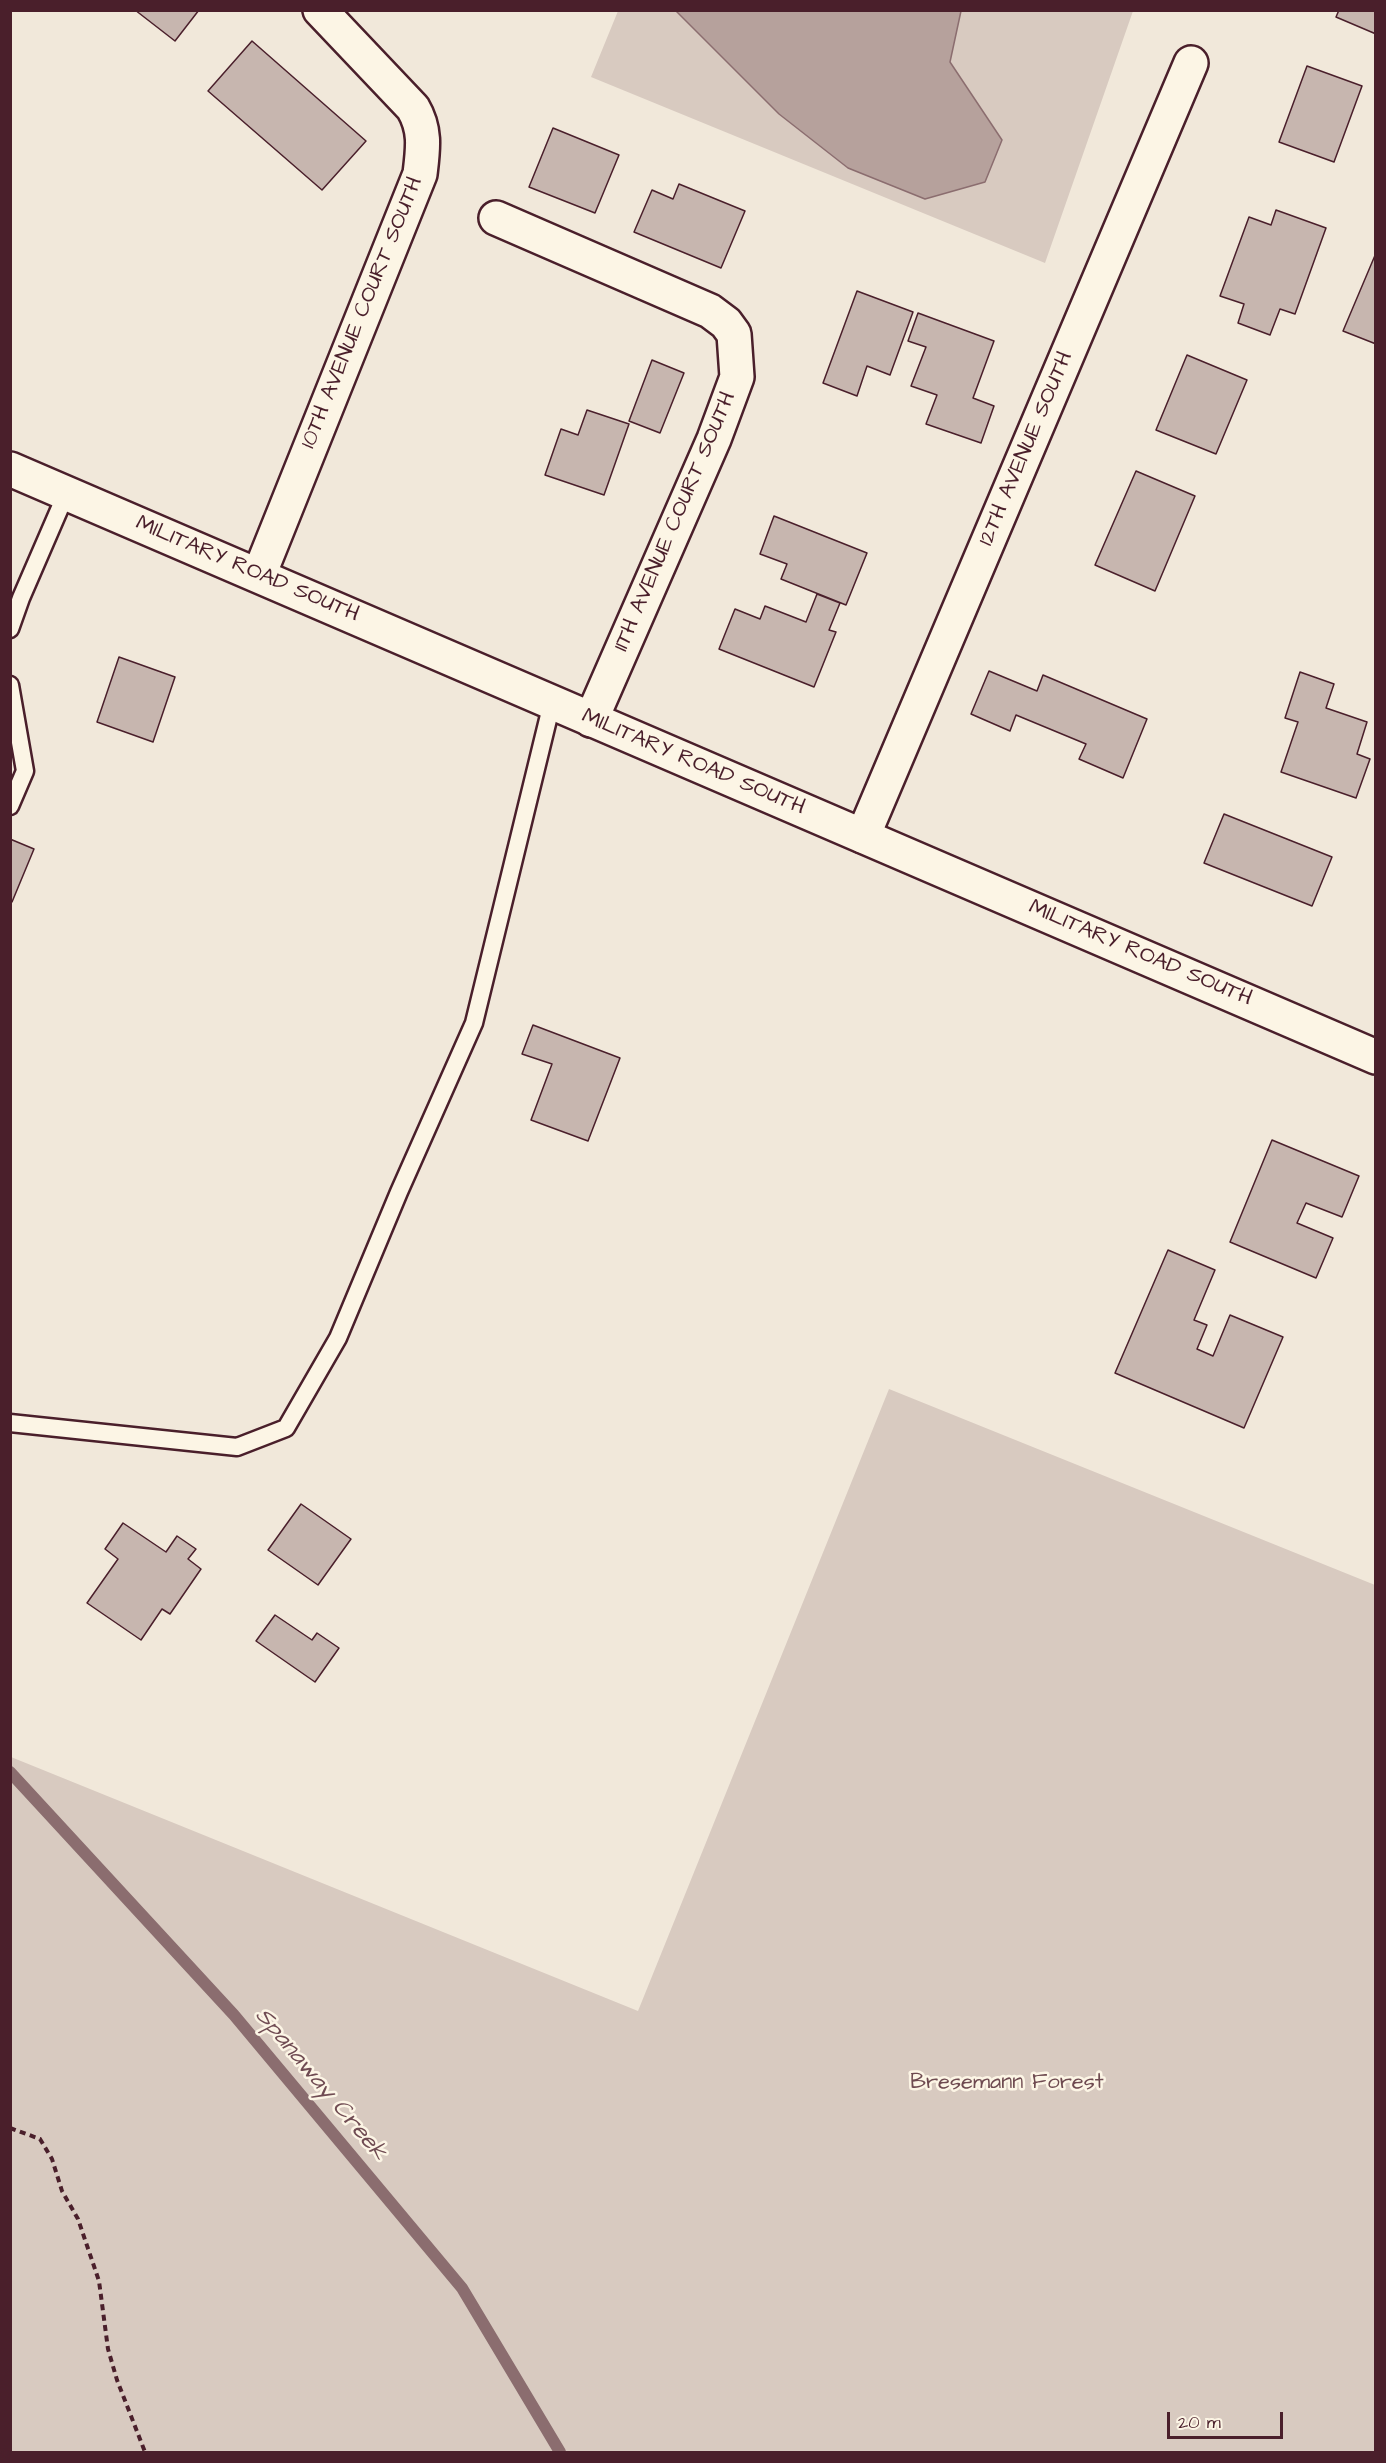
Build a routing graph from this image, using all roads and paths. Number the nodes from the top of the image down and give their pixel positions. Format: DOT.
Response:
graph roads {
  1 [pos="320,10"];
  2 [pos="1191,63"];
  3 [pos="496,218"];
  4 [pos="10,469"];
  5 [pos="66,494"];
  6 [pos="259,575"];
  7 [pos="10,629"];
  8 [pos="10,685"];
  9 [pos="552,703"];
  10 [pos="591,720"];
  11 [pos="10,806"];
  12 [pos="863,836"];
  13 [pos="1375,1056"];
  14 [pos="10,1423"];
  15 [pos="10,2127"];
  16 [pos="144,2452"];
  1 -- 6 [label="street, 10TH AVENUE COURT SOUTH"];
  2 -- 12 [label="street, 12TH AVENUE SOUTH"];
  3 -- 10 [label="street, 11TH AVENUE COURT SOUTH"];
  4 -- 5 [label="street, MILITARY ROAD SOUTH"];
  5 -- 6 [label="street, MILITARY ROAD SOUTH"];
  5 -- 7 [label="lane"];
  6 -- 9 [label="street, MILITARY ROAD SOUTH"];
  8 -- 11 [label="lane"];
  9 -- 10 [label="street, MILITARY ROAD SOUTH"];
  9 -- 14 [label="lane"];
  10 -- 12 [label="street, MILITARY ROAD SOUTH"];
  12 -- 13 [label="street, MILITARY ROAD SOUTH"];
  15 -- 16 [label="path"];
}
